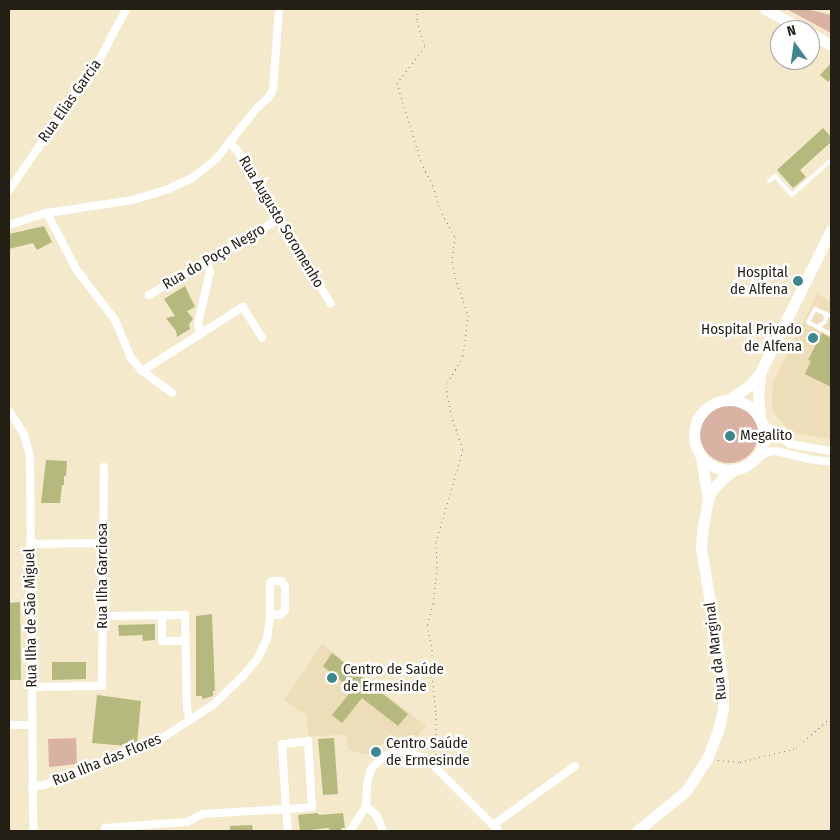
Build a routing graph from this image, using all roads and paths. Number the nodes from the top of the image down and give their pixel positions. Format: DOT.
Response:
graph roads {
  1 [pos="126,9"];
  2 [pos="279,9"];
  3 [pos="417,9"];
  4 [pos="765,9"];
  5 [pos="785,20"];
  6 [pos="229,143"];
  7 [pos="831,160"];
  8 [pos="769,182"];
  9 [pos="9,190"];
  10 [pos="47,213"];
  11 [pos="279,219"];
  12 [pos="9,225"];
  13 [pos="831,230"];
  14 [pos="206,261"];
  15 [pos="149,295"];
  16 [pos="331,304"];
  17 [pos="824,313"];
  18 [pos="831,316"];
  19 [pos="817,326"];
  20 [pos="200,333"];
  21 [pos="831,334"];
  22 [pos="262,337"];
  23 [pos="142,371"];
  24 [pos="760,374"];
  25 [pos="172,393"];
  26 [pos="728,400"];
  27 [pos="9,411"];
  28 [pos="761,421"];
  29 [pos="831,451"];
  30 [pos="701,457"];
  31 [pos="753,461"];
  32 [pos="831,462"];
  33 [pos="104,467"];
  34 [pos="734,470"];
  35 [pos="708,499"];
  36 [pos="103,543"];
  37 [pos="30,544"];
  38 [pos="270,614"];
  39 [pos="103,616"];
  40 [pos="162,616"];
  41 [pos="185,641"];
  42 [pos="32,687"];
  43 [pos="831,717"];
  44 [pos="190,721"];
  45 [pos="9,725"];
  46 [pos="32,725"];
  47 [pos="715,760"];
  48 [pos="575,766"];
  49 [pos="436,767"];
  50 [pos="32,787"];
  51 [pos="366,806"];
  52 [pos="286,809"];
  53 [pos="105,828"];
  54 [pos="496,828"];
  55 [pos="33,831"];
  56 [pos="288,831"];
  57 [pos="350,831"];
  58 [pos="383,831"];
  59 [pos="637,831"];
  1 -- 9 [label="street, Rua Elias Garcia"];
  2 -- 6 [label="street"];
  3 -- 49 [label="path"];
  4 -- 5 [label="street"];
  6 -- 10 [label="street"];
  6 -- 11 [label="street, Rua Augusto Soromenho"];
  7 -- 8 [label="lane"];
  10 -- 12 [label="street"];
  10 -- 23 [label="street"];
  11 -- 14 [label="street, Rua do Poço Negro"];
  11 -- 16 [label="street, Rua Augusto Soromenho"];
  13 -- 24 [label="street"];
  14 -- 15 [label="street, Rua do Poço Negro"];
  14 -- 20 [label="street"];
  17 -- 18 [label="lane"];
  17 -- 19 [label="lane"];
  17 -- 19 [label="lane"];
  19 -- 21 [label="lane"];
  20 -- 22 [label="street"];
  20 -- 23 [label="street"];
  23 -- 25 [label="street"];
  24 -- 26 [label="street"];
  24 -- 28 [label="street"];
  26 -- 28 [label="street"];
  26 -- 30 [label="street"];
  27 -- 37 [label="street, Rua Ilha de São Miguel"];
  28 -- 29 [label="street"];
  28 -- 31 [label="street"];
  30 -- 34 [label="street"];
  30 -- 35 [label="street, Rua da Marginal"];
  31 -- 32 [label="street"];
  31 -- 34 [label="street"];
  33 -- 36 [label="street, Rua Ilha Garciosa"];
  34 -- 35 [label="street, Rua da Marginal"];
  35 -- 59 [label="street, Rua da Marginal"];
  36 -- 37 [label="street"];
  36 -- 39 [label="street, Rua Ilha Garciosa"];
  37 -- 42 [label="street, Rua Ilha de São Miguel"];
  38 -- 44 [label="street, Rua Ilha das Flores"];
  39 -- 40 [label="street"];
  39 -- 42 [label="street, Rua Ilha Garciosa"];
  40 -- 41 [label="street"];
  40 -- 41 [label="street"];
  41 -- 44 [label="street"];
  42 -- 46 [label="street, Rua Ilha de São Miguel"];
  43 -- 47 [label="path"];
  44 -- 50 [label="street, Rua Ilha das Flores"];
  45 -- 46 [label="street"];
  46 -- 50 [label="street, Rua Ilha de São Miguel"];
  48 -- 54 [label="street"];
  49 -- 51 [label="street"];
  49 -- 54 [label="street"];
  50 -- 55 [label="street, Rua Ilha de São Miguel"];
  51 -- 57 [label="street"];
  51 -- 58 [label="street"];
  52 -- 52 [label="street"];
  52 -- 53 [label="street"];
  52 -- 56 [label="street"];
}
